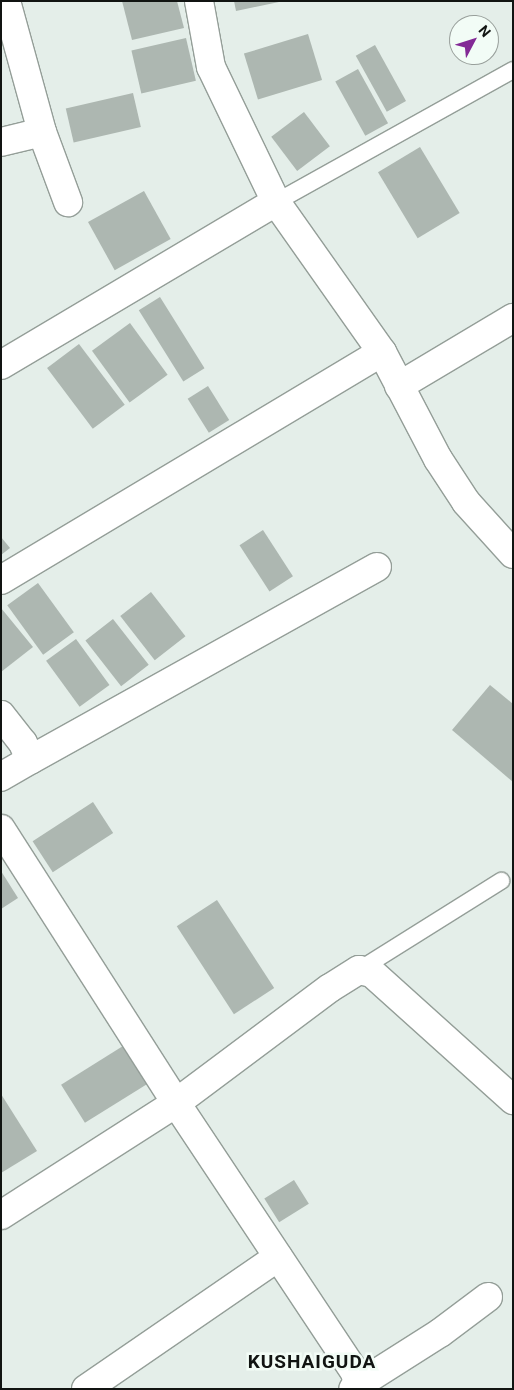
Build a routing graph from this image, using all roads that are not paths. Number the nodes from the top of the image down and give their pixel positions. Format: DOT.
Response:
graph roads {
  1 [pos="6,1"];
  2 [pos="199,1"];
  3 [pos="513,70"];
  4 [pos="42,132"];
  5 [pos="1,142"];
  6 [pos="68,202"];
  7 [pos="276,202"];
  8 [pos="513,318"];
  9 [pos="382,352"];
  10 [pos="1,364"];
  11 [pos="399,386"];
  12 [pos="513,554"];
  13 [pos="377,566"];
  14 [pos="1,580"];
  15 [pos="1,715"];
  16 [pos="30,760"];
  17 [pos="1,777"];
  18 [pos="1,829"];
  19 [pos="500,881"];
  20 [pos="359,970"];
  21 [pos="513,1100"];
  22 [pos="176,1103"];
  23 [pos="1,1215"];
  24 [pos="278,1257"];
  25 [pos="488,1297"];
  26 [pos="355,1387"];
  27 [pos="86,1389"];
  1 -- 4 [label="street"];
  2 -- 7 [label="street"];
  3 -- 7 [label="lane"];
  4 -- 5 [label="street"];
  4 -- 6 [label="street"];
  7 -- 9 [label="street"];
  7 -- 10 [label="street"];
  8 -- 11 [label="street"];
  9 -- 11 [label="street"];
  9 -- 14 [label="street"];
  11 -- 12 [label="street"];
  13 -- 16 [label="street"];
  15 -- 16 [label="street"];
  16 -- 17 [label="street"];
  18 -- 22 [label="street"];
  19 -- 20 [label="lane"];
  20 -- 21 [label="street"];
  20 -- 22 [label="street"];
  22 -- 23 [label="street"];
  22 -- 24 [label="street"];
  24 -- 26 [label="street"];
  24 -- 27 [label="street"];
  25 -- 26 [label="street"];
}
